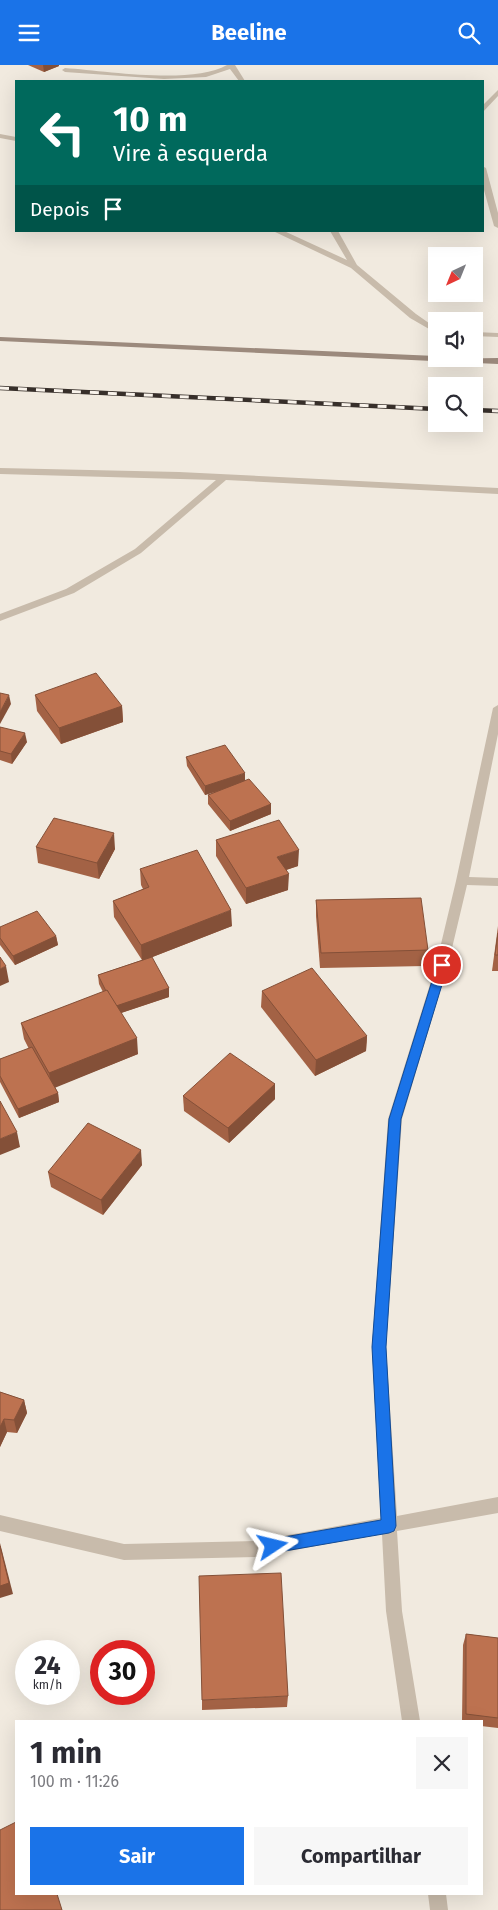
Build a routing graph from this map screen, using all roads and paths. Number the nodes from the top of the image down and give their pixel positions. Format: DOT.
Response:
graph roads {
  1 [pos="231,66"];
  2 [pos="65,70"];
  3 [pos="241,80"];
  4 [pos="498,92"];
  5 [pos="484,109"];
  6 [pos="0,136"];
  7 [pos="15,139"];
  8 [pos="484,175"];
  9 [pos="498,226"];
  10 [pos="279,232"];
  11 [pos="335,232"];
  12 [pos="354,266"];
  13 [pos="428,326"];
  14 [pos="483,334"];
  15 [pos="498,335"];
  16 [pos="0,339"];
  17 [pos="428,359"];
  18 [pos="483,360"];
  19 [pos="498,361"];
  20 [pos="0,471"];
  21 [pos="223,478"];
  22 [pos="498,491"];
  23 [pos="0,618"];
  24 [pos="498,709"];
  25 [pos="462,881"];
  26 [pos="498,882"];
  27 [pos="498,1505"];
  28 [pos="0,1523"];
  29 [pos="389,1526"];
  30 [pos="411,1720"];
  31 [pos="437,1895"];
  32 [pos="439,1910"];
  1 -- 2 [label="street"];
  1 -- 3 [label="street"];
  4 -- 5 [label="street"];
  6 -- 7 [label="street"];
  8 -- 9 [label="street"];
  10 -- 12 [label="street"];
  11 -- 12 [label="street"];
  12 -- 13 [label="street"];
  14 -- 15 [label="street"];
  16 -- 17 [label="street"];
  18 -- 19 [label="street"];
  20 -- 21 [label="street"];
  21 -- 22 [label="street"];
  21 -- 23 [label="street"];
  24 -- 25 [label="street"];
  25 -- 26 [label="street"];
  25 -- 29 [label="street"];
  27 -- 29 [label="street"];
  28 -- 29 [label="street"];
  29 -- 30 [label="street"];
  31 -- 32 [label="street"];
}
